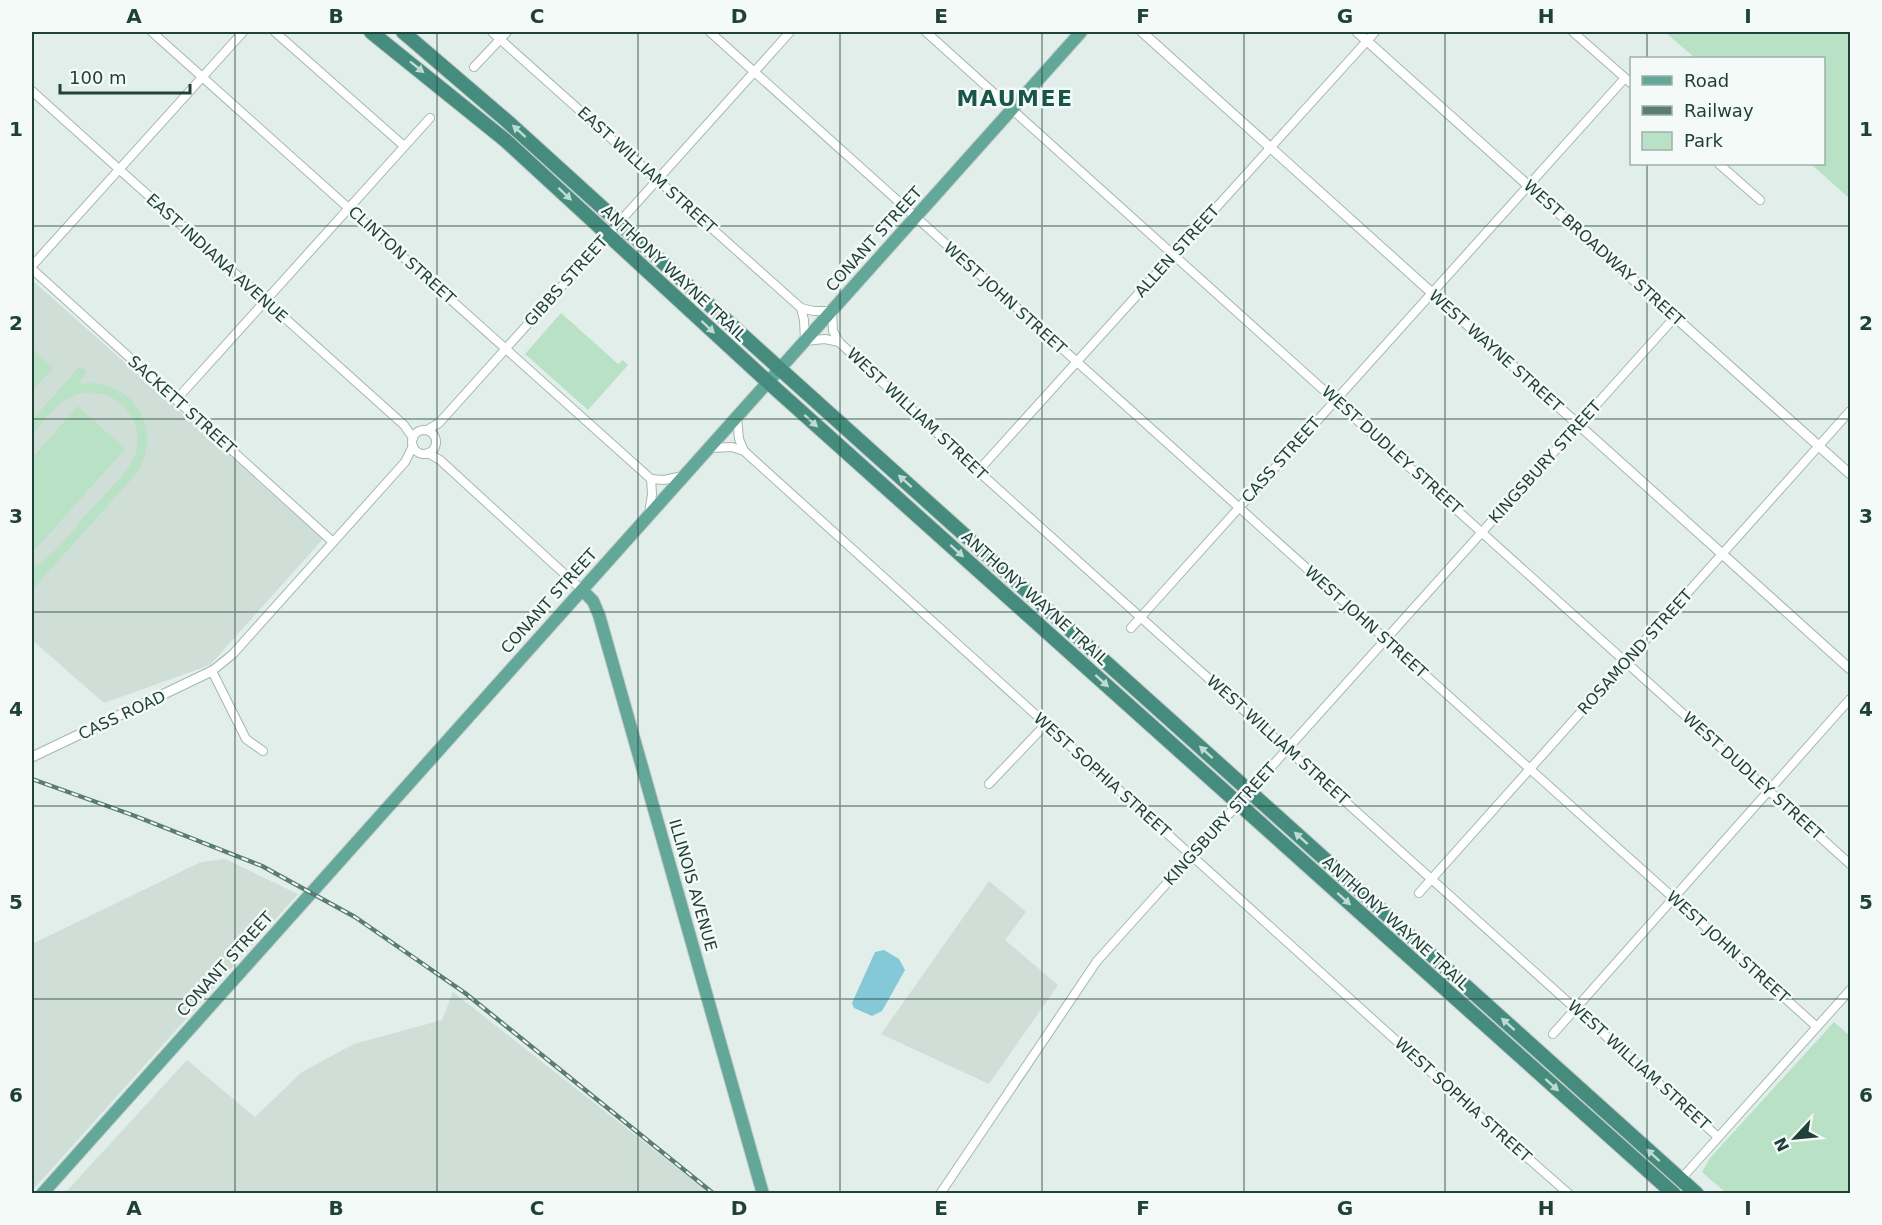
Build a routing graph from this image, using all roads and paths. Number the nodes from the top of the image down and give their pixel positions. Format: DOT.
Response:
graph roads {
  1 [pos="152,32"];
  2 [pos="243,32"];
  3 [pos="275,32"];
  4 [pos="371,32"];
  5 [pos="403,32"];
  6 [pos="492,32"];
  7 [pos="507,32"];
  8 [pos="710,32"];
  9 [pos="790,32"];
  10 [pos="926,32"];
  11 [pos="1081,32"];
  12 [pos="1142,32"];
  13 [pos="1357,32"];
  14 [pos="1375,32"];
  15 [pos="1573,32"];
  16 [pos="501,39"];
  17 [pos="1367,40"];
  18 [pos="474,67"];
  19 [pos="755,72"];
  20 [pos="202,76"];
  21 [pos="1628,81"];
  22 [pos="32,91"];
  23 [pos="1013,109"];
  24 [pos="430,118"];
  25 [pos="404,146"];
  26 [pos="1270,148"];
  27 [pos="1720,165"];
  28 [pos="118,170"];
  29 [pos="658,180"];
  30 [pos="1528,185"];
  31 [pos="1760,200"];
  32 [pos="349,208"];
  33 [pos="916,217"];
  34 [pos="619,222"];
  35 [pos="608,234"];
  36 [pos="1174,255"];
  37 [pos="32,267"];
  38 [pos="1432,293"];
  39 [pos="265,301"];
  40 [pos="801,308"];
  41 [pos="832,311"];
  42 [pos="1675,317"];
  43 [pos="805,341"];
  44 [pos="839,342"];
  45 [pos="505,349"];
  46 [pos="1077,362"];
  47 [pos="780,369"];
  48 [pos="768,382"];
  49 [pos="1336,399"];
  50 [pos="176,400"];
  51 [pos="1851,411"];
  52 [pos="737,416"];
  53 [pos="439,423"];
  54 [pos="1579,425"];
  55 [pos="418,436"];
  56 [pos="436,442"];
  57 [pos="1820,447"];
  58 [pos="708,449"];
  59 [pos="744,451"];
  60 [pos="424,453"];
  61 [pos="440,460"];
  62 [pos="405,462"];
  63 [pos="978,471"];
  64 [pos="1851,474"];
  65 [pos="685,475"];
  66 [pos="651,479"];
  67 [pos="1239,507"];
  68 [pos="649,514"];
  69 [pos="1482,532"];
  70 [pos="333,542"];
  71 [pos="1723,555"];
  72 [pos="582,590"];
  73 [pos="1141,616"];
  74 [pos="1131,628"];
  75 [pos="1385,639"];
  76 [pos="1627,663"];
  77 [pos="1851,669"];
  78 [pos="212,671"];
  79 [pos="1851,699"];
  80 [pos="1046,724"];
  81 [pos="1287,748"];
  82 [pos="263,751"];
  83 [pos="32,757"];
  84 [pos="1530,770"];
  85 [pos="989,784"];
  86 [pos="1769,790"];
  87 [pos="1249,791"];
  88 [pos="1238,803"];
  89 [pos="1192,856"];
  90 [pos="1851,864"];
  91 [pos="1432,879"];
  92 [pos="1419,893"];
  93 [pos="1672,897"];
  94 [pos="1851,990"];
  95 [pos="1576,1008"];
  96 [pos="1817,1027"];
  97 [pos="1553,1034"];
  98 [pos="1718,1137"];
  99 [pos="1681,1179"];
  100 [pos="42,1194"];
  101 [pos="763,1194"];
  102 [pos="940,1194"];
  103 [pos="1569,1194"];
  104 [pos="1674,1194"];
  105 [pos="1697,1194"];
  1 -- 20 [label="street, CLINTON STREET"];
  2 -- 20 [label="street"];
  3 -- 25 [label="street"];
  4 -- 35 [label="highway, ANTHONY WAYNE TRAIL, one-way"];
  34 -- 5 [label="highway, ANTHONY WAYNE TRAIL, one-way"];
  6 -- 16 [label="street, EAST WILLIAM STREET"];
  7 -- 16 [label="street"];
  8 -- 19 [label="street, WEST JOHN STREET"];
  9 -- 19 [label="street, GIBBS STREET"];
  10 -- 23 [label="street, WEST DUDLEY STREET"];
  11 -- 23 [label="main road, CONANT STREET"];
  12 -- 26 [label="street, WEST WAYNE STREET"];
  13 -- 17 [label="street, WEST BROADWAY STREET"];
  14 -- 17 [label="street, ALLEN STREET"];
  15 -- 21 [label="street"];
  16 -- 18 [label="street"];
  16 -- 29 [label="street, EAST WILLIAM STREET"];
  17 -- 26 [label="street, ALLEN STREET"];
  17 -- 30 [label="street, WEST BROADWAY STREET"];
  19 -- 29 [label="street, GIBBS STREET"];
  19 -- 33 [label="street, WEST JOHN STREET"];
  20 -- 28 [label="street"];
  20 -- 32 [label="street, CLINTON STREET"];
  21 -- 30 [label="street, CASS STREET"];
  22 -- 28 [label="street, EAST INDIANA AVENUE"];
  23 -- 33 [label="main road, CONANT STREET"];
  23 -- 36 [label="street, WEST DUDLEY STREET"];
  24 -- 25 [label="street"];
  25 -- 32 [label="street"];
  26 -- 36 [label="street, ALLEN STREET"];
  26 -- 38 [label="street, WEST WAYNE STREET"];
  27 -- 31 [label="street"];
  28 -- 37 [label="street"];
  28 -- 39 [label="street, EAST INDIANA AVENUE"];
  29 -- 34 [label="street, GIBBS STREET"];
  29 -- 40 [label="street, EAST WILLIAM STREET"];
  30 -- 38 [label="street, CASS STREET"];
  30 -- 42 [label="street, WEST BROADWAY STREET"];
  32 -- 39 [label="street"];
  32 -- 45 [label="street, CLINTON STREET"];
  33 -- 41 [label="main road, CONANT STREET"];
  33 -- 46 [label="street, WEST JOHN STREET"];
  34 -- 35 [label="street, GIBBS STREET"];
  34 -- 47 [label="highway, ANTHONY WAYNE TRAIL"];
  35 -- 45 [label="street, GIBBS STREET"];
  35 -- 48 [label="highway, ANTHONY WAYNE TRAIL, one-way"];
  36 -- 46 [label="street, ALLEN STREET"];
  36 -- 49 [label="street, WEST DUDLEY STREET"];
  37 -- 50 [label="street, SACKETT STREET"];
  38 -- 49 [label="street, CASS STREET"];
  38 -- 54 [label="street, WEST WAYNE STREET"];
  39 -- 50 [label="street"];
  39 -- 55 [label="street, EAST INDIANA AVENUE"];
  40 -- 41 [label="street"];
  40 -- 43 [label="street"];
  41 -- 43 [label="main road, CONANT STREET"];
  41 -- 44 [label="street, WEST WILLIAM STREET"];
  42 -- 54 [label="street, KINGSBURY STREET"];
  42 -- 57 [label="street, WEST BROADWAY STREET"];
  43 -- 44 [label="street, WEST WILLIAM STREET"];
  43 -- 47 [label="main road, CONANT STREET"];
  44 -- 63 [label="street, WEST WILLIAM STREET"];
  45 -- 53 [label="street, GIBBS STREET"];
  45 -- 66 [label="street, CLINTON STREET"];
  46 -- 63 [label="street, ALLEN STREET"];
  46 -- 67 [label="street, WEST JOHN STREET"];
  47 -- 48 [label="main road, CONANT STREET"];
  87 -- 47 [label="highway, ANTHONY WAYNE TRAIL, one-way"];
  48 -- 52 [label="main road, CONANT STREET"];
  48 -- 88 [label="highway, ANTHONY WAYNE TRAIL, one-way"];
  49 -- 67 [label="street, CASS STREET"];
  49 -- 69 [label="street, WEST DUDLEY STREET"];
  50 -- 70 [label="street, SACKETT STREET"];
  51 -- 57 [label="street, ROSAMOND STREET"];
  52 -- 58 [label="main road, CONANT STREET"];
  52 -- 59 [label="street"];
  53 -- 55 [label="street, GIBBS STREET"];
  53 -- 56 [label="street"];
  54 -- 69 [label="street, KINGSBURY STREET"];
  54 -- 71 [label="street, WEST WAYNE STREET"];
  55 -- 56 [label="street"];
  55 -- 60 [label="street"];
  55 -- 62 [label="street"];
  56 -- 60 [label="street"];
  56 -- 61 [label="street"];
  57 -- 64 [label="street, WEST BROADWAY STREET"];
  57 -- 71 [label="street, ROSAMOND STREET"];
  58 -- 59 [label="street"];
  58 -- 65 [label="main road, CONANT STREET"];
  59 -- 80 [label="street, WEST SOPHIA STREET"];
  60 -- 61 [label="street"];
  60 -- 62 [label="street"];
  61 -- 72 [label="street"];
  62 -- 70 [label="street"];
  63 -- 73 [label="street, WEST WILLIAM STREET"];
  65 -- 66 [label="street"];
  65 -- 68 [label="main road, CONANT STREET"];
  66 -- 68 [label="street"];
  67 -- 73 [label="street, CASS STREET"];
  67 -- 75 [label="street, WEST JOHN STREET"];
  68 -- 72 [label="main road, CONANT STREET"];
  69 -- 75 [label="street, KINGSBURY STREET"];
  69 -- 76 [label="street, WEST DUDLEY STREET"];
  70 -- 78 [label="street"];
  71 -- 76 [label="street, ROSAMOND STREET"];
  71 -- 77 [label="street, WEST WAYNE STREET"];
  72 -- 100 [label="main road, CONANT STREET"];
  72 -- 101 [label="main road, ILLINOIS AVENUE"];
  73 -- 74 [label="street, CASS STREET"];
  73 -- 81 [label="street, WEST WILLIAM STREET"];
  75 -- 81 [label="street, KINGSBURY STREET"];
  75 -- 84 [label="street, WEST JOHN STREET"];
  76 -- 84 [label="street, ROSAMOND STREET"];
  76 -- 86 [label="street, WEST DUDLEY STREET"];
  78 -- 82 [label="street"];
  78 -- 83 [label="street, CASS ROAD"];
  79 -- 86 [label="street"];
  80 -- 85 [label="street"];
  80 -- 89 [label="street, WEST SOPHIA STREET"];
  81 -- 87 [label="street, KINGSBURY STREET"];
  81 -- 91 [label="street, WEST WILLIAM STREET"];
  84 -- 91 [label="street, ROSAMOND STREET"];
  84 -- 93 [label="street, WEST JOHN STREET"];
  86 -- 90 [label="street, WEST DUDLEY STREET"];
  86 -- 93 [label="street"];
  87 -- 88 [label="street, KINGSBURY STREET"];
  99 -- 87 [label="highway, ANTHONY WAYNE TRAIL, one-way"];
  88 -- 89 [label="street, KINGSBURY STREET"];
  88 -- 104 [label="highway, ANTHONY WAYNE TRAIL, one-way"];
  89 -- 102 [label="street, KINGSBURY STREET"];
  89 -- 103 [label="street, WEST SOPHIA STREET"];
  91 -- 92 [label="street, ROSAMOND STREET"];
  91 -- 95 [label="street, WEST WILLIAM STREET"];
  93 -- 95 [label="street"];
  93 -- 96 [label="street, WEST JOHN STREET"];
  94 -- 96 [label="street"];
  95 -- 97 [label="street"];
  95 -- 98 [label="street, WEST WILLIAM STREET"];
  96 -- 98 [label="street"];
  98 -- 99 [label="street"];
  99 -- 105 [label="highway, ANTHONY WAYNE TRAIL"];
}
